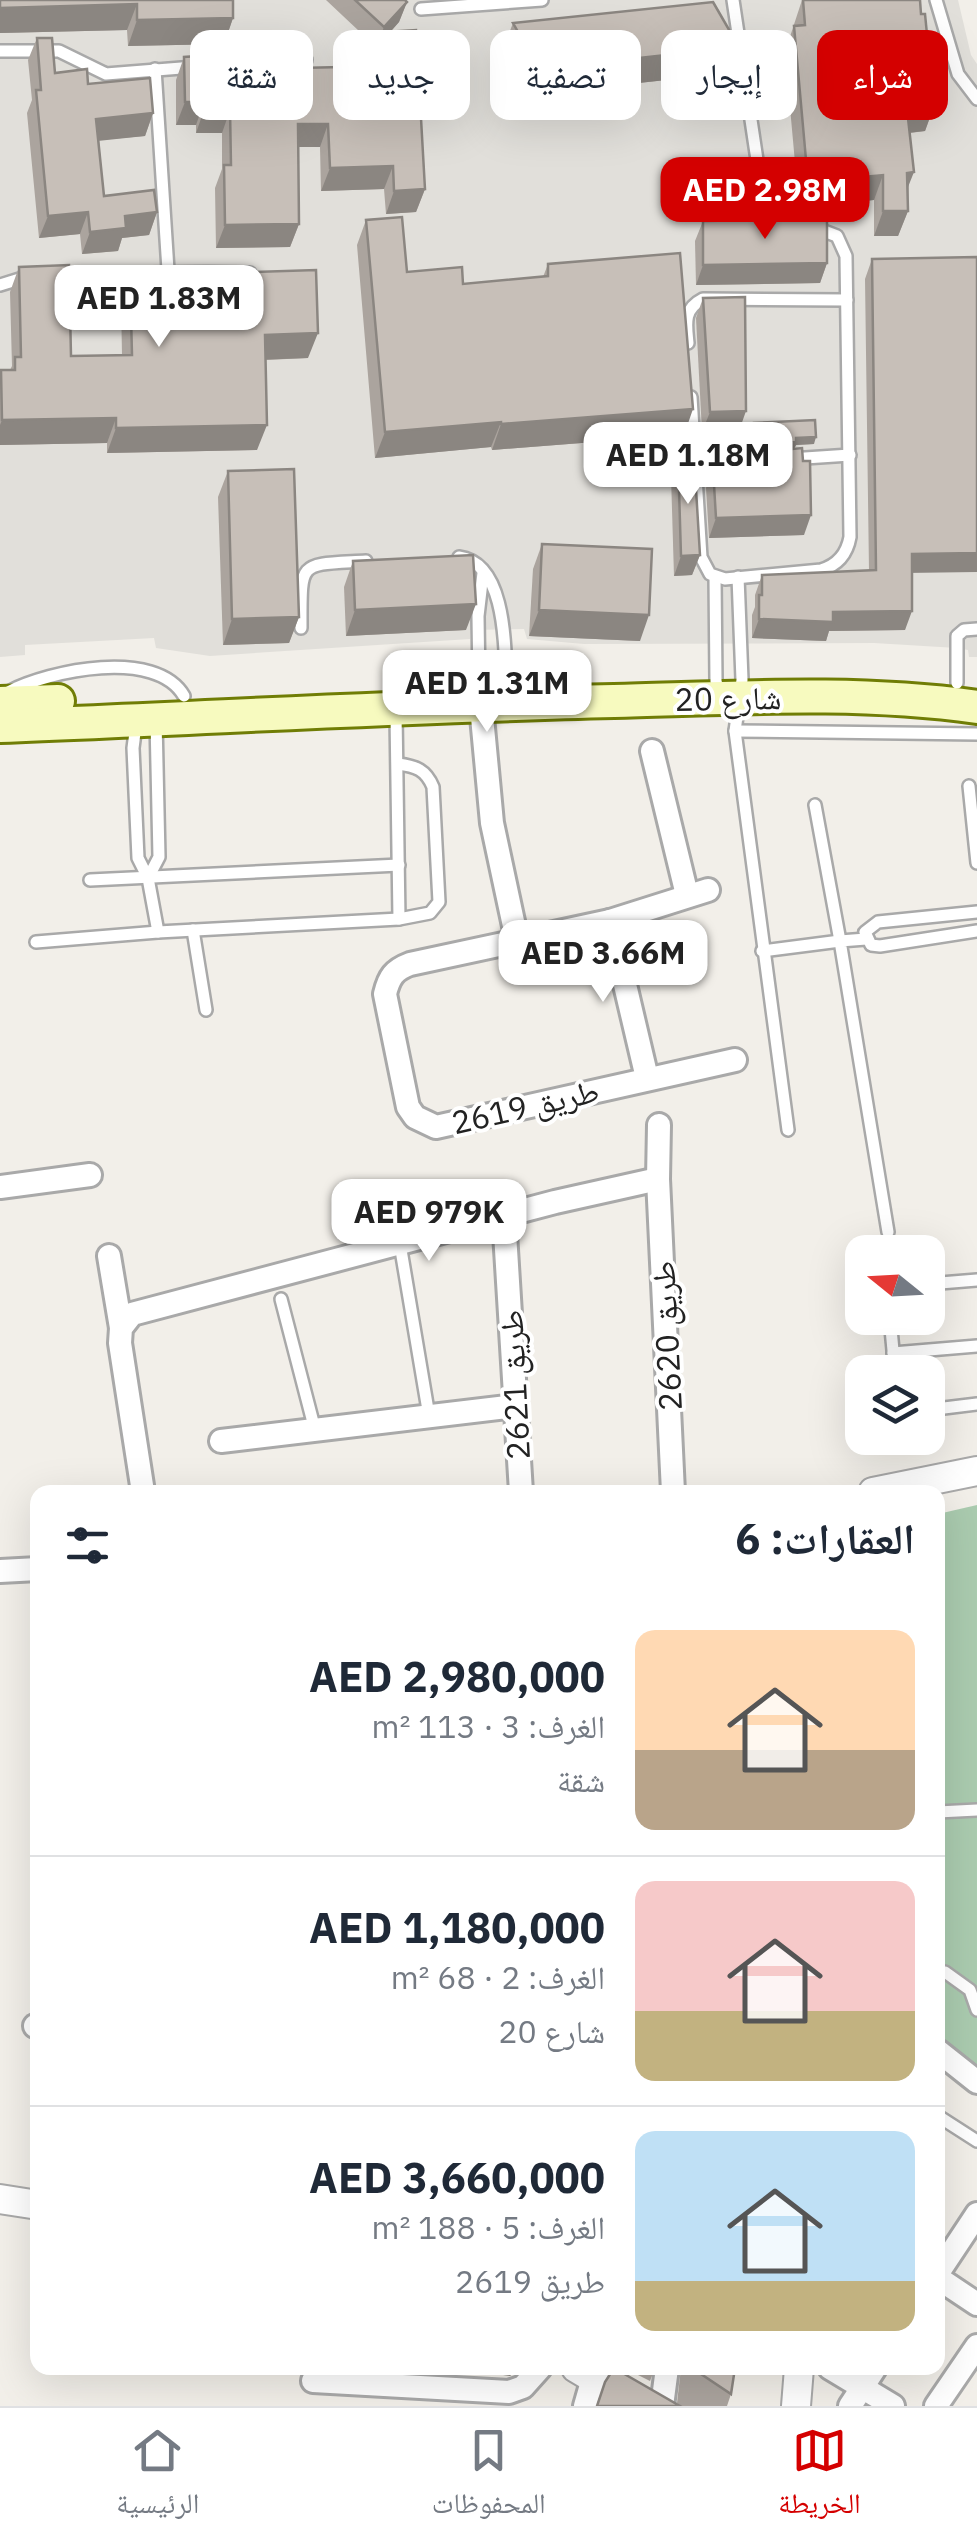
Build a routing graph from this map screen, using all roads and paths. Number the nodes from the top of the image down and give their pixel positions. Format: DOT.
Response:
graph roads {
  1 [pos="542,0"];
  2 [pos="733,0"];
  3 [pos="936,0"];
  4 [pos="421,8"];
  5 [pos="0,51"];
  6 [pos="190,68"];
  7 [pos="155,70"];
  8 [pos="977,99"];
  9 [pos="168,270"];
  10 [pos="256,274"];
  11 [pos="0,286"];
  12 [pos="847,300"];
  13 [pos="688,356"];
  14 [pos="690,374"];
  15 [pos="850,455"];
  16 [pos="773,460"];
  17 [pos="754,461"];
  18 [pos="696,465"];
  19 [pos="443,558"];
  20 [pos="388,560"];
  21 [pos="483,573"];
  22 [pos="715,577"];
  23 [pos="738,577"];
  24 [pos="301,628"];
  25 [pos="977,629"];
  26 [pos="970,692"];
  27 [pos="493,694"];
  28 [pos="184,696"];
  29 [pos="395,697"];
  30 [pos="0,699"];
  31 [pos="731,701"];
  32 [pos="145,713"];
  33 [pos="0,726"];
  34 [pos="977,734"];
  35 [pos="652,751"];
  36 [pos="398,764"];
  37 [pos="968,786"];
  38 [pos="814,805"];
  39 [pos="977,863"];
  40 [pos="399,865"];
  41 [pos="148,878"];
  42 [pos="90,880"];
  43 [pos="977,912"];
  44 [pos="399,919"];
  45 [pos="610,920"];
  46 [pos="193,930"];
  47 [pos="977,931"];
  48 [pos="158,932"];
  49 [pos="866,939"];
  50 [pos="517,940"];
  51 [pos="840,941"];
  52 [pos="36,942"];
  53 [pos="762,951"];
  54 [pos="206,1010"];
  55 [pos="734,1060"];
  56 [pos="647,1078"];
  57 [pos="660,1125"];
  58 [pos="788,1130"];
  59 [pos="90,1175"];
  60 [pos="658,1178"];
  61 [pos="0,1186"];
  62 [pos="504,1217"];
  63 [pos="888,1232"];
  64 [pos="400,1244"];
  65 [pos="109,1256"];
  66 [pos="977,1280"];
  67 [pos="945,1283"];
  68 [pos="281,1298"];
  69 [pos="121,1328"];
  70 [pos="891,1335"];
  71 [pos="977,1346"];
  72 [pos="893,1354"];
  73 [pos="977,1404"];
  74 [pos="516,1406"];
  75 [pos="945,1408"];
  76 [pos="428,1416"];
  77 [pos="315,1430"];
  78 [pos="221,1441"];
  79 [pos="977,1471"];
  80 [pos="142,1485"];
  81 [pos="520,1485"];
  82 [pos="673,1485"];
  83 [pos="908,1485"];
  84 [pos="30,1570"];
  85 [pos="0,1571"];
  86 [pos="977,1810"];
  87 [pos="945,1812"];
  88 [pos="945,1972"];
  89 [pos="977,2010"];
  90 [pos="945,2057"];
  91 [pos="977,2082"];
  92 [pos="945,2120"];
  93 [pos="977,2141"];
  94 [pos="0,2199"];
  95 [pos="30,2204"];
  96 [pos="977,2214"];
  97 [pos="945,2265"];
  98 [pos="945,2281"];
  99 [pos="977,2304"];
  100 [pos="977,2346"];
  101 [pos="313,2375"];
  102 [pos="316,2375"];
  103 [pos="533,2375"];
  104 [pos="584,2375"];
  105 [pos="587,2375"];
  106 [pos="666,2375"];
  107 [pos="798,2375"];
  108 [pos="862,2387"];
  109 [pos="390,2396"];
  110 [pos="310,2406"];
  111 [pos="584,2406"];
  112 [pos="640,2406"];
  113 [pos="662,2406"];
  114 [pos="796,2406"];
  115 [pos="892,2406"];
  116 [pos="936,2406"];
  1 -- 4 [label="lane"];
  2 -- 12 [label="lane"];
  3 -- 8 [label="lane"];
  5 -- 7 [label="lane"];
  6 -- 7 [label="lane"];
  7 -- 9 [label="lane"];
  9 -- 10 [label="lane"];
  9 -- 11 [label="lane"];
  12 -- 13 [label="lane"];
  12 -- 15 [label="lane"];
  14 -- 18 [label="lane"];
  15 -- 16 [label="lane"];
  15 -- 23 [label="lane"];
  17 -- 18 [label="lane"];
  18 -- 22 [label="lane"];
  19 -- 21 [label="lane"];
  20 -- 24 [label="lane"];
  21 -- 27 [label="lane"];
  21 -- 27 [label="lane"];
  22 -- 23 [label="lane"];
  22 -- 31 [label="lane"];
  23 -- 31 [label="lane"];
  25 -- 26 [label="lane"];
  26 -- 31 [label="main road, شارع 20"];
  27 -- 29 [label="main road, شارع 20"];
  27 -- 31 [label="main road, شارع 20"];
  27 -- 50 [label="street"];
  28 -- 29 [label="main road, شارع 20"];
  28 -- 30 [label="lane"];
  28 -- 32 [label="main road, شارع 20"];
  29 -- 32 [label="main road, شارع 20"];
  29 -- 36 [label="lane"];
  30 -- 32 [label="main road, شارع 20"];
  31 -- 34 [label="lane"];
  31 -- 53 [label="lane"];
  32 -- 33 [label="main road, شارع 20"];
  32 -- 41 [label="lane"];
  32 -- 41 [label="lane"];
  35 -- 45 [label="street, طريق 2619"];
  36 -- 40 [label="lane"];
  36 -- 44 [label="lane"];
  37 -- 39 [label="lane"];
  38 -- 51 [label="lane"];
  40 -- 41 [label="lane"];
  40 -- 44 [label="lane"];
  41 -- 42 [label="lane"];
  41 -- 48 [label="lane"];
  43 -- 49 [label="lane"];
  44 -- 46 [label="lane"];
  45 -- 50 [label="street, طريق 2619"];
  45 -- 56 [label="street"];
  46 -- 48 [label="lane"];
  46 -- 54 [label="lane"];
  47 -- 49 [label="lane"];
  48 -- 52 [label="lane"];
  49 -- 51 [label="lane"];
  50 -- 56 [label="street, طريق 2619"];
  51 -- 53 [label="lane"];
  51 -- 63 [label="lane"];
  53 -- 58 [label="lane"];
  55 -- 56 [label="street, طريق 2619"];
  57 -- 60 [label="street, طريق 2620"];
  59 -- 61 [label="street"];
  60 -- 62 [label="street"];
  60 -- 82 [label="street, طريق 2620"];
  62 -- 64 [label="street"];
  62 -- 74 [label="street, طريق 2621"];
  64 -- 69 [label="street"];
  64 -- 76 [label="lane"];
  65 -- 69 [label="street"];
  66 -- 67 [label="lane"];
  68 -- 77 [label="lane"];
  69 -- 80 [label="street"];
  70 -- 72 [label="lane"];
  71 -- 72 [label="lane"];
  73 -- 75 [label="lane"];
  74 -- 76 [label="street"];
  74 -- 81 [label="street, طريق 2621"];
  76 -- 77 [label="street"];
  77 -- 78 [label="street"];
  79 -- 83 [label="street"];
  84 -- 85 [label="street"];
  86 -- 87 [label="lane"];
  88 -- 89 [label="lane"];
  90 -- 91 [label="street"];
  92 -- 93 [label="lane"];
  94 -- 95 [label="street"];
  96 -- 97 [label="street"];
  98 -- 99 [label="street"];
  100 -- 116 [label="street"];
  101 -- 110 [label="street"];
  102 -- 109 [label="street"];
  103 -- 109 [label="street"];
  104 -- 111 [label="street"];
  105 -- 112 [label="street"];
  106 -- 113 [label="street"];
  107 -- 114 [label="street"];
  108 -- 115 [label="street"];
}
